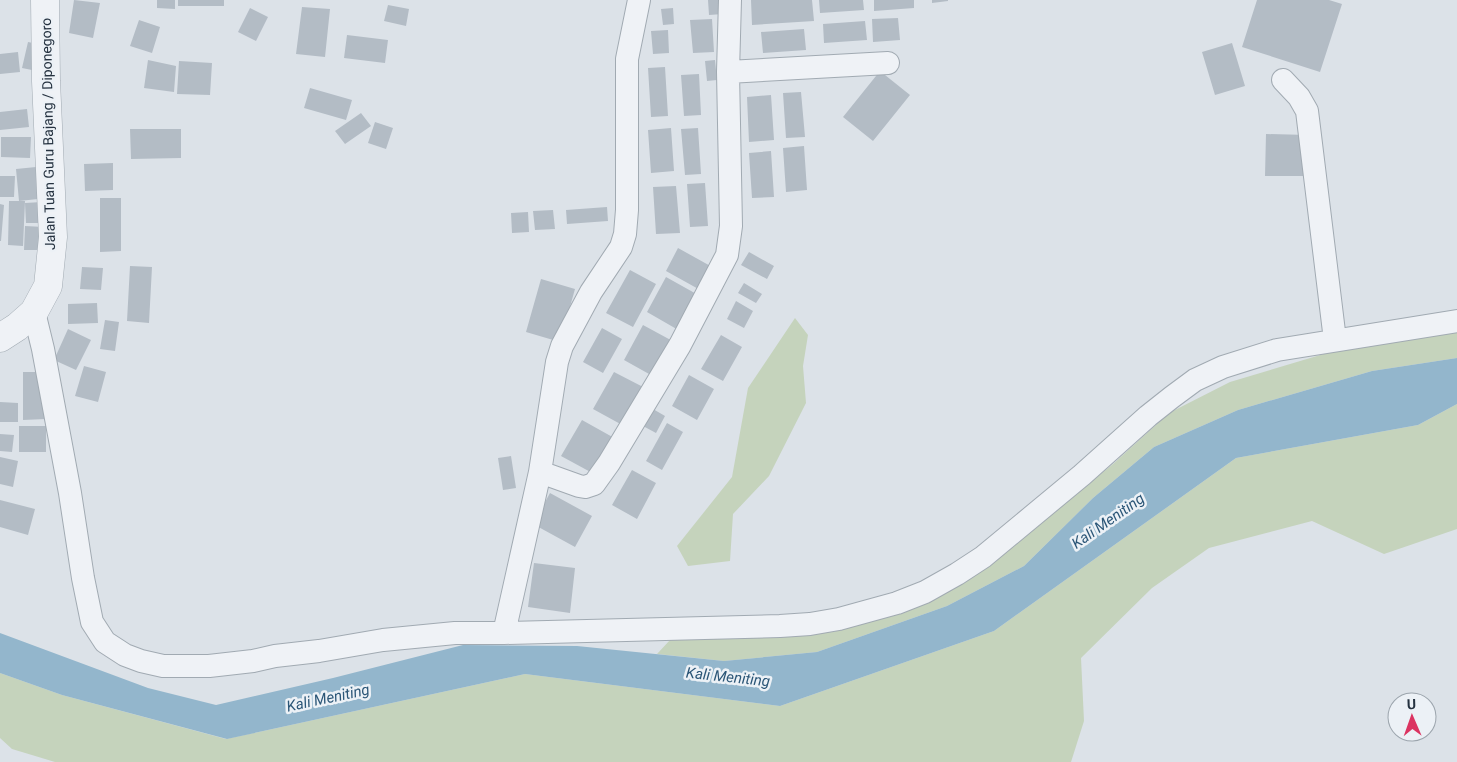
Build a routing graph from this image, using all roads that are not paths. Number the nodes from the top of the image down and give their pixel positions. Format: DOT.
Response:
graph roads {
  1 [pos="45,0"];
  2 [pos="639,0"];
  3 [pos="730,0"];
  4 [pos="888,63"];
  5 [pos="728,72"];
  6 [pos="1283,80"];
  7 [pos="34,312"];
  8 [pos="1457,320"];
  9 [pos="0,338"];
  10 [pos="1335,340"];
  11 [pos="540,472"];
  12 [pos="504,633"];
  1 -- 7 [label="street, Jalan Tuan Guru Bajang / Diponegoro"];
  2 -- 11 [label="street"];
  3 -- 5 [label="street"];
  4 -- 5 [label="street"];
  5 -- 11 [label="street"];
  6 -- 10 [label="street"];
  7 -- 9 [label="street, Jalan Tuan Guru Bajang / Diponegoro"];
  7 -- 12 [label="street"];
  8 -- 10 [label="street"];
  10 -- 12 [label="street"];
  11 -- 12 [label="street"];
}
